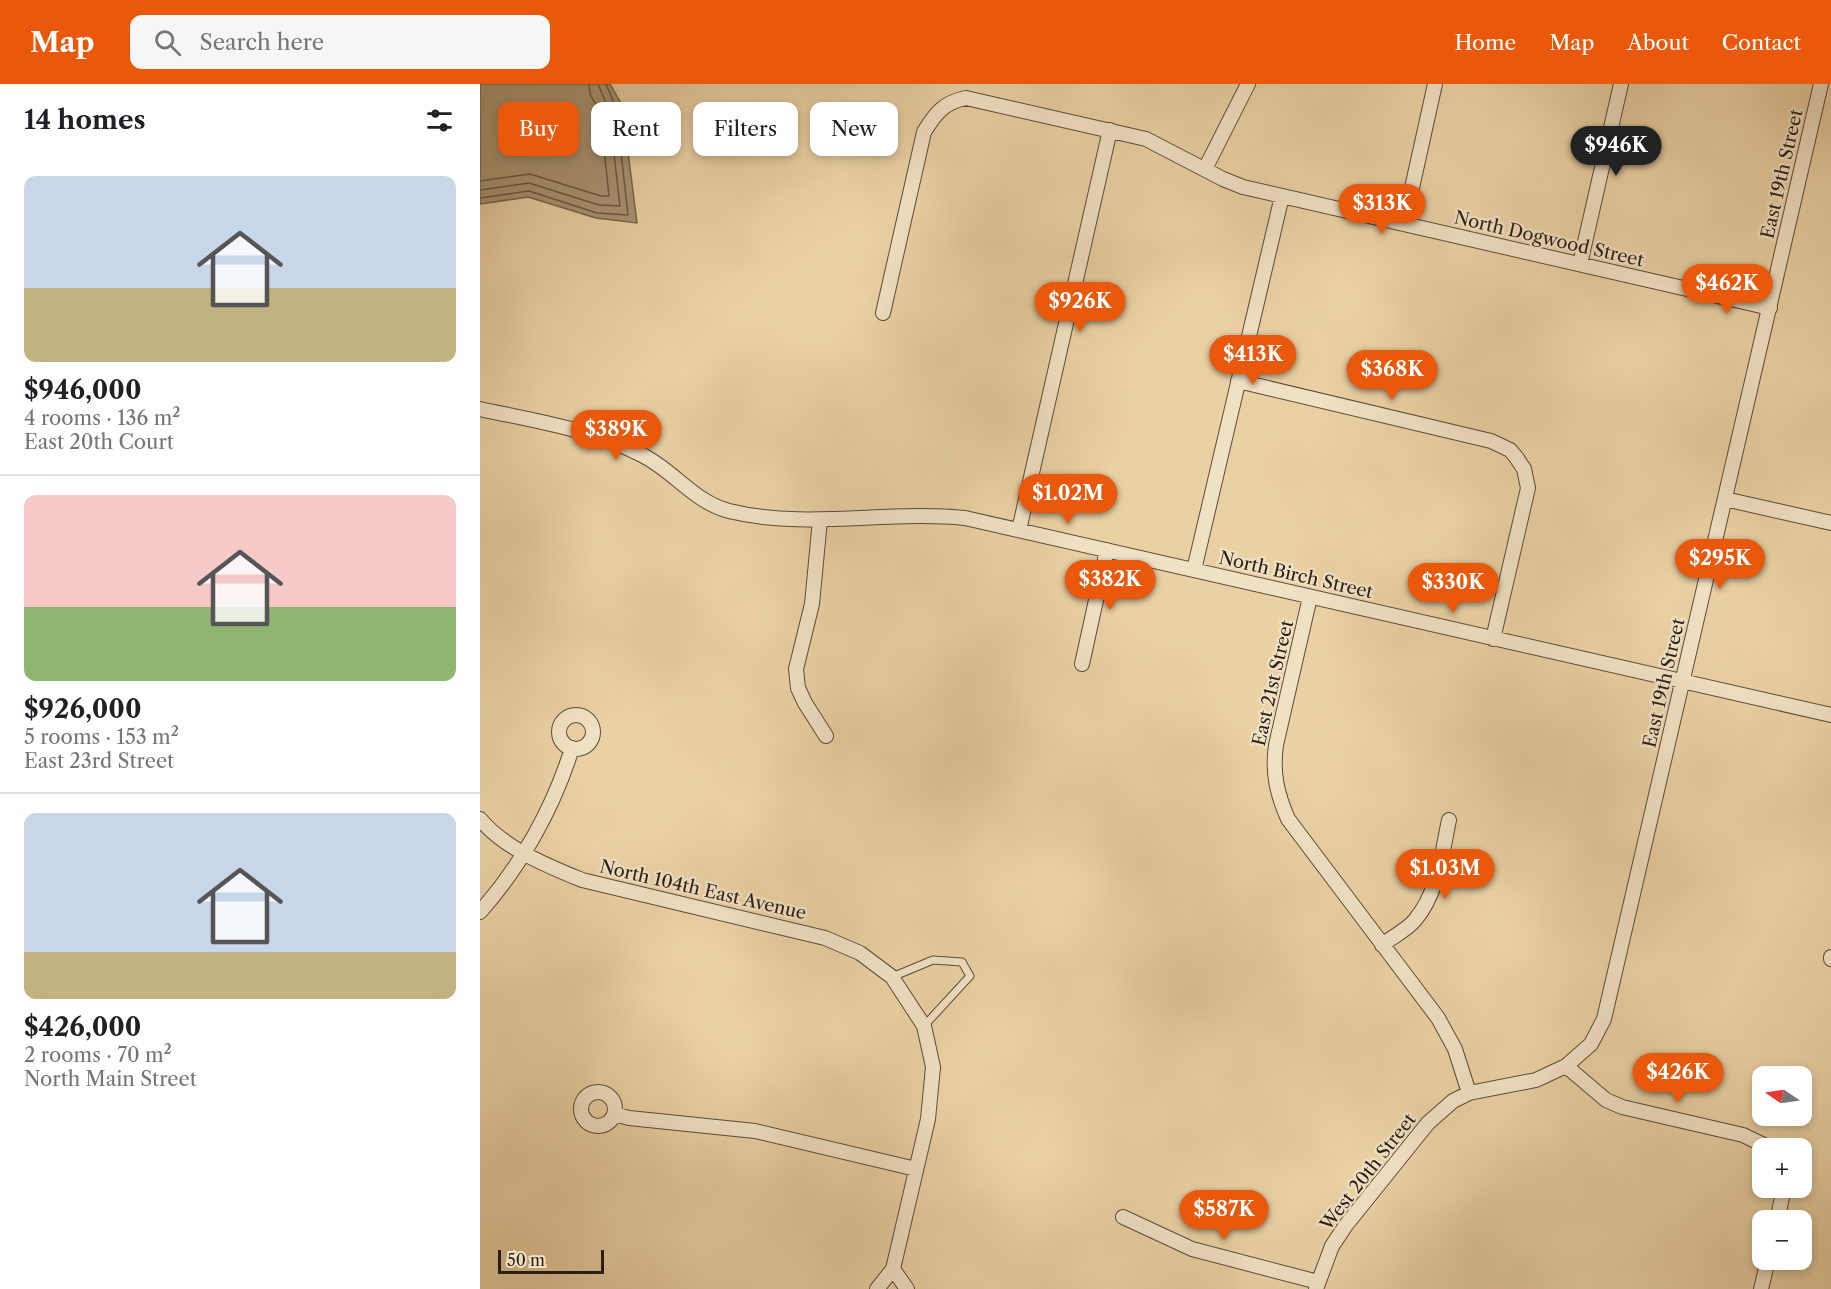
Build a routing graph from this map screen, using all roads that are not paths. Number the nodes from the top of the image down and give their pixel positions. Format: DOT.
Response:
graph roads {
  1 [pos="1248,84"];
  2 [pos="1435,84"];
  3 [pos="1621,84"];
  4 [pos="1821,84"];
  5 [pos="1110,130"];
  6 [pos="1205,169"];
  7 [pos="1282,196"];
  8 [pos="1404,224"];
  9 [pos="1580,264"];
  10 [pos="1770,308"];
  11 [pos="883,313"];
  12 [pos="1238,381"];
  13 [pos="480,409"];
  14 [pos="1725,499"];
  15 [pos="820,520"];
  16 [pos="1831,522"];
  17 [pos="1019,530"];
  18 [pos="1107,550"];
  19 [pos="1194,570"];
  20 [pos="1311,597"];
  21 [pos="1493,639"];
  22 [pos="1082,664"];
  23 [pos="1683,682"];
  24 [pos="1831,715"];
  25 [pos="826,736"];
  26 [pos="572,748"];
  27 [pos="480,819"];
  28 [pos="1449,820"];
  29 [pos="524,852"];
  30 [pos="480,912"];
  31 [pos="1382,945"];
  32 [pos="892,976"];
  33 [pos="924,1026"];
  34 [pos="1566,1066"];
  35 [pos="1469,1093"];
  36 [pos="614,1113"];
  37 [pos="1752,1139"];
  38 [pos="916,1169"];
  39 [pos="1123,1217"];
  40 [pos="893,1269"];
  41 [pos="1766,1270"];
  42 [pos="1317,1285"];
  43 [pos="877,1289"];
  44 [pos="907,1289"];
  45 [pos="1761,1289"];
  1 -- 6 [label="street"];
  2 -- 8 [label="street"];
  3 -- 9 [label="street"];
  4 -- 10 [label="street, East 19th Street"];
  5 -- 6 [label="street, North Dogwood Street"];
  5 -- 11 [label="street, North Dogwood Street"];
  5 -- 17 [label="street"];
  6 -- 7 [label="street, North Dogwood Street"];
  7 -- 8 [label="street, North Dogwood Street"];
  7 -- 12 [label="street"];
  8 -- 9 [label="street, North Dogwood Street"];
  9 -- 10 [label="street, North Dogwood Street"];
  10 -- 14 [label="street, East 19th Street"];
  12 -- 19 [label="street"];
  12 -- 21 [label="street"];
  13 -- 15 [label="street, North Birch Street"];
  14 -- 16 [label="street"];
  14 -- 23 [label="street, East 19th Street"];
  15 -- 17 [label="street, North Birch Street"];
  15 -- 25 [label="street"];
  17 -- 18 [label="street, North Birch Street"];
  18 -- 19 [label="street, North Birch Street"];
  18 -- 22 [label="street"];
  19 -- 20 [label="street, North Birch Street"];
  20 -- 21 [label="street, North Birch Street"];
  20 -- 31 [label="street, East 21st Street"];
  21 -- 23 [label="street, North Birch Street"];
  23 -- 24 [label="street, North Birch Street"];
  23 -- 34 [label="street, East 19th Street"];
  26 -- 29 [label="street"];
  27 -- 29 [label="street, North 104th East Avenue"];
  28 -- 31 [label="street"];
  29 -- 30 [label="street"];
  29 -- 32 [label="street, North 104th East Avenue"];
  31 -- 35 [label="street"];
  32 -- 33 [label="street, North 104th East Avenue"];
  32 -- 33 [label="lane"];
  33 -- 38 [label="street, North 104th East Avenue"];
  34 -- 35 [label="street, East 19th Street"];
  34 -- 37 [label="street"];
  35 -- 42 [label="street, West 20th Street"];
  36 -- 38 [label="street"];
  38 -- 40 [label="street, North 104th East Avenue"];
  39 -- 42 [label="street"];
  40 -- 43 [label="street"];
  40 -- 44 [label="street"];
  41 -- 45 [label="street"];
}
